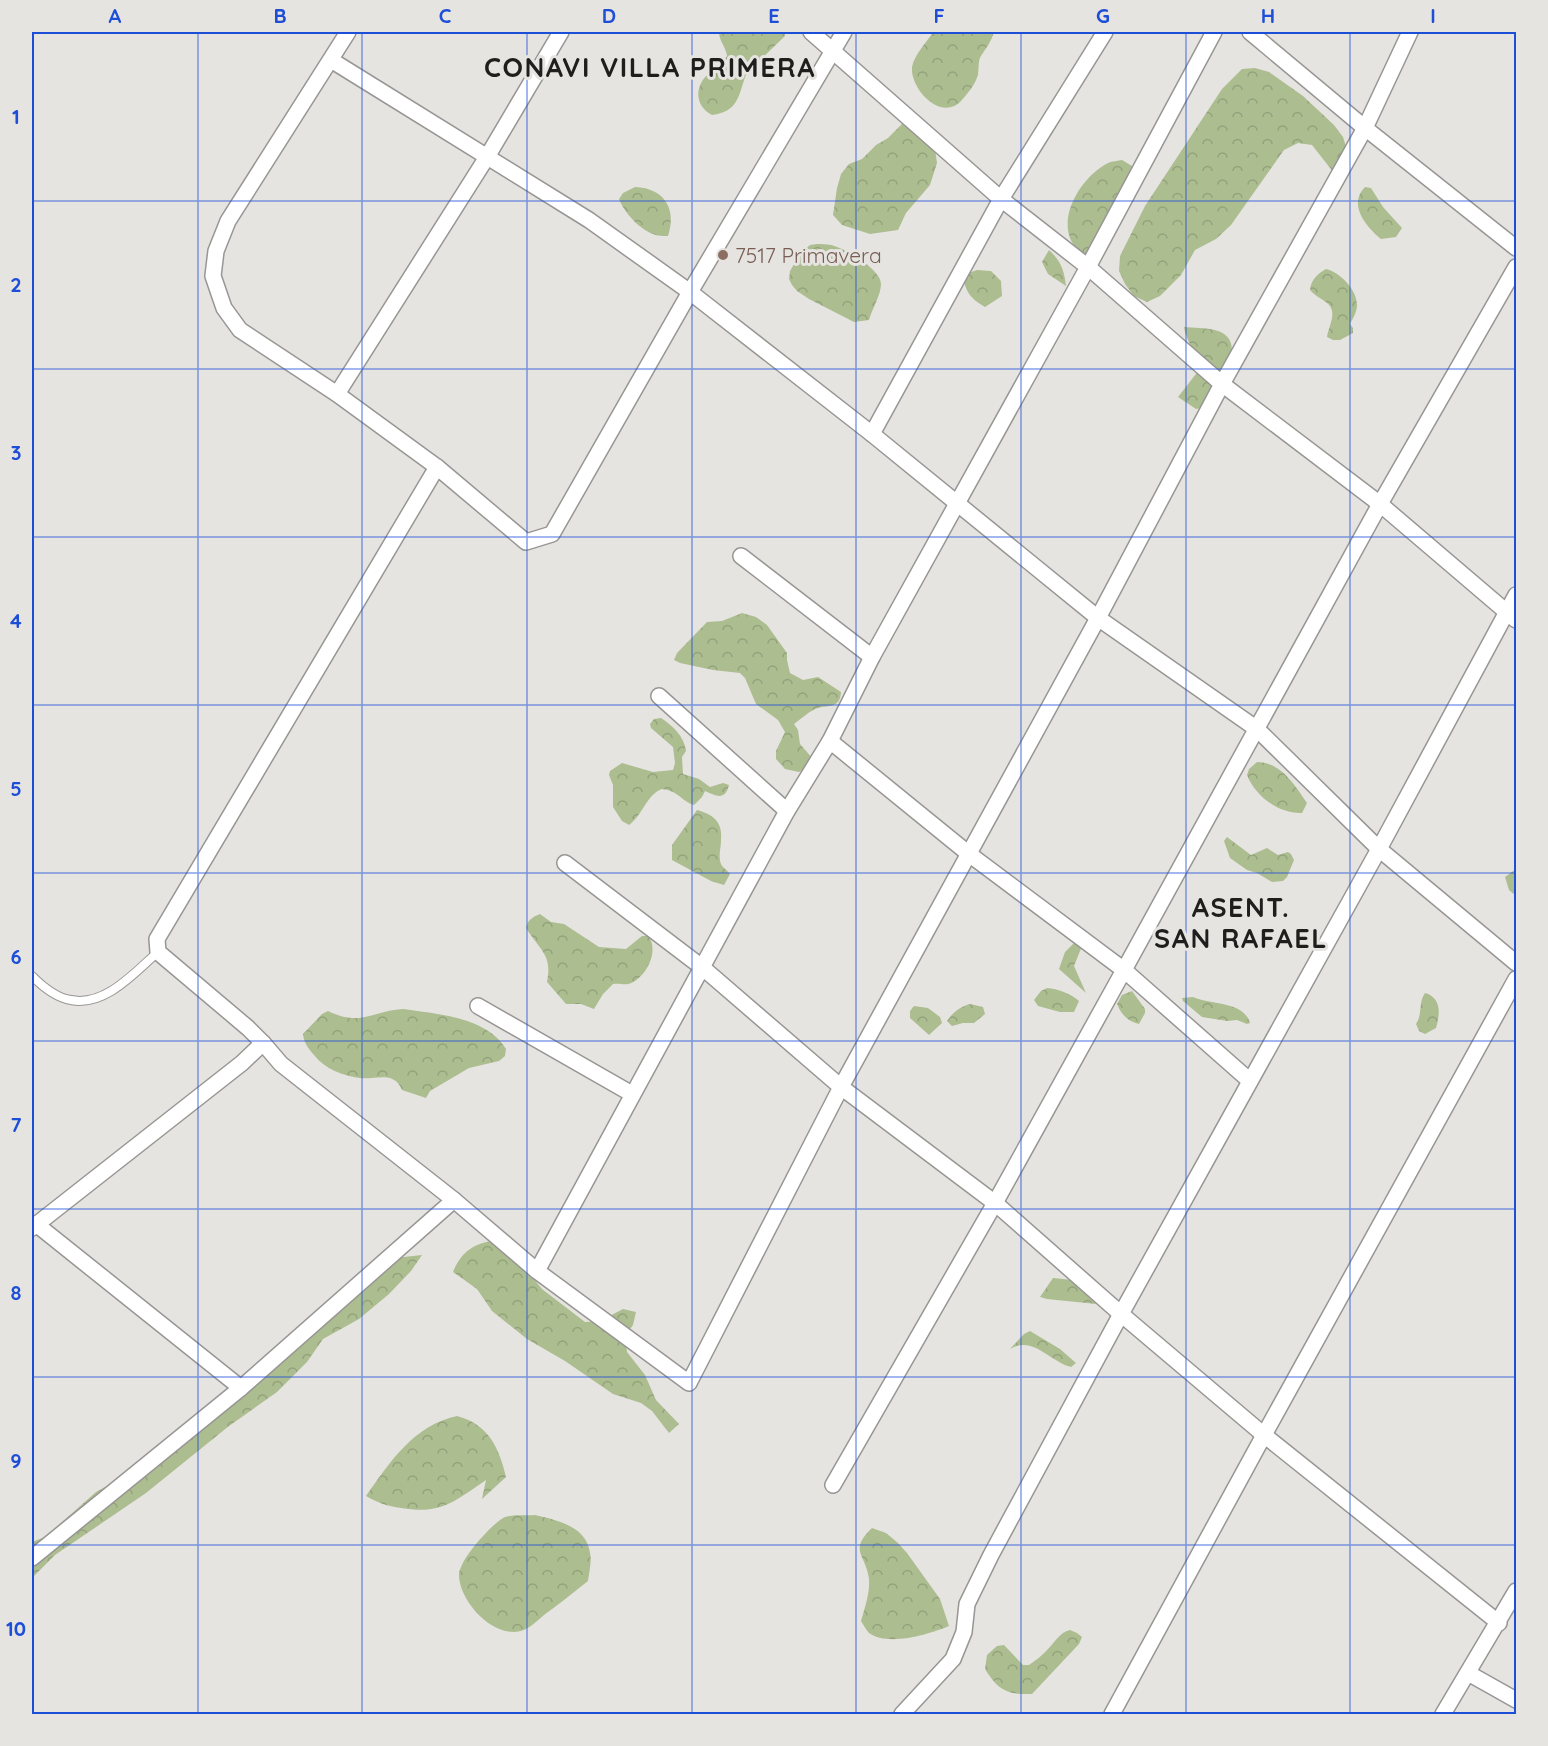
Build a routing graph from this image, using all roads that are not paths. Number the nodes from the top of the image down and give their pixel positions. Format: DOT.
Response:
graph roads {
  1 [pos="348,32"];
  2 [pos="561,32"];
  3 [pos="811,32"];
  4 [pos="844,32"];
  5 [pos="1105,32"];
  6 [pos="1214,32"];
  7 [pos="1250,32"];
  8 [pos="1410,32"];
  9 [pos="834,50"];
  10 [pos="331,60"];
  11 [pos="1365,128"];
  12 [pos="487,157"];
  13 [pos="1001,200"];
  14 [pos="1516,248"];
  15 [pos="1088,267"];
  16 [pos="1516,267"];
  17 [pos="690,292"];
  18 [pos="1222,384"];
  19 [pos="337,394"];
  20 [pos="872,434"];
  21 [pos="437,467"];
  22 [pos="958,504"];
  23 [pos="1380,504"];
  24 [pos="741,556"];
  25 [pos="1516,596"];
  26 [pos="1512,616"];
  27 [pos="1098,618"];
  28 [pos="872,657"];
  29 [pos="658,696"];
  30 [pos="1257,729"];
  31 [pos="830,741"];
  32 [pos="787,811"];
  33 [pos="1380,849"];
  34 [pos="969,854"];
  35 [pos="565,863"];
  36 [pos="158,952"];
  37 [pos="1516,963"];
  38 [pos="703,968"];
  39 [pos="1124,970"];
  40 [pos="32,976"];
  41 [pos="1516,979"];
  42 [pos="478,1006"];
  43 [pos="263,1043"];
  44 [pos="1250,1081"];
  45 [pos="841,1087"];
  46 [pos="632,1094"];
  47 [pos="454,1200"];
  48 [pos="995,1203"];
  49 [pos="34,1226"];
  50 [pos="537,1271"];
  51 [pos="1120,1314"];
  52 [pos="241,1388"];
  53 [pos="1263,1435"];
  54 [pos="833,1485"];
  55 [pos="32,1558"];
  56 [pos="1516,1592"];
  57 [pos="1499,1623"];
  58 [pos="1468,1673"];
  59 [pos="1516,1700"];
  60 [pos="902,1714"];
  61 [pos="1112,1714"];
  62 [pos="1443,1714"];
  1 -- 10 [label="street"];
  2 -- 12 [label="street"];
  3 -- 9 [label="street"];
  4 -- 9 [label="street"];
  5 -- 13 [label="street"];
  6 -- 15 [label="street"];
  7 -- 11 [label="street"];
  8 -- 11 [label="street"];
  9 -- 13 [label="street"];
  9 -- 17 [label="street"];
  10 -- 12 [label="street"];
  10 -- 19 [label="street"];
  11 -- 14 [label="street"];
  11 -- 18 [label="street"];
  12 -- 17 [label="street"];
  12 -- 19 [label="street"];
  13 -- 15 [label="street"];
  13 -- 20 [label="street"];
  15 -- 18 [label="street"];
  15 -- 22 [label="street"];
  16 -- 23 [label="street"];
  17 -- 20 [label="street"];
  17 -- 21 [label="street"];
  18 -- 23 [label="street"];
  18 -- 27 [label="street"];
  19 -- 21 [label="street"];
  20 -- 22 [label="street"];
  21 -- 36 [label="street"];
  22 -- 27 [label="street"];
  22 -- 28 [label="street"];
  23 -- 26 [label="street"];
  23 -- 30 [label="street"];
  24 -- 28 [label="street"];
  25 -- 26 [label="street"];
  26 -- 33 [label="street"];
  27 -- 30 [label="street"];
  27 -- 34 [label="street"];
  28 -- 31 [label="street"];
  29 -- 32 [label="street"];
  30 -- 33 [label="street"];
  30 -- 39 [label="street"];
  31 -- 32 [label="street"];
  31 -- 34 [label="street"];
  32 -- 38 [label="street"];
  33 -- 37 [label="street"];
  33 -- 44 [label="street"];
  34 -- 39 [label="street"];
  34 -- 45 [label="street"];
  35 -- 38 [label="street"];
  36 -- 40 [label="lane"];
  36 -- 43 [label="street"];
  38 -- 45 [label="street"];
  38 -- 46 [label="street"];
  39 -- 44 [label="street"];
  39 -- 48 [label="street"];
  41 -- 53 [label="street"];
  42 -- 46 [label="street"];
  43 -- 47 [label="street"];
  43 -- 49 [label="street"];
  44 -- 51 [label="street"];
  45 -- 48 [label="street"];
  45 -- 50 [label="street"];
  46 -- 50 [label="street"];
  47 -- 50 [label="street"];
  47 -- 52 [label="street"];
  48 -- 51 [label="street"];
  48 -- 54 [label="street"];
  49 -- 52 [label="street"];
  51 -- 53 [label="street"];
  51 -- 60 [label="street"];
  52 -- 55 [label="street"];
  53 -- 57 [label="street"];
  53 -- 61 [label="street"];
  56 -- 57 [label="street"];
  57 -- 58 [label="street"];
  58 -- 59 [label="street"];
  58 -- 62 [label="street"];
}
